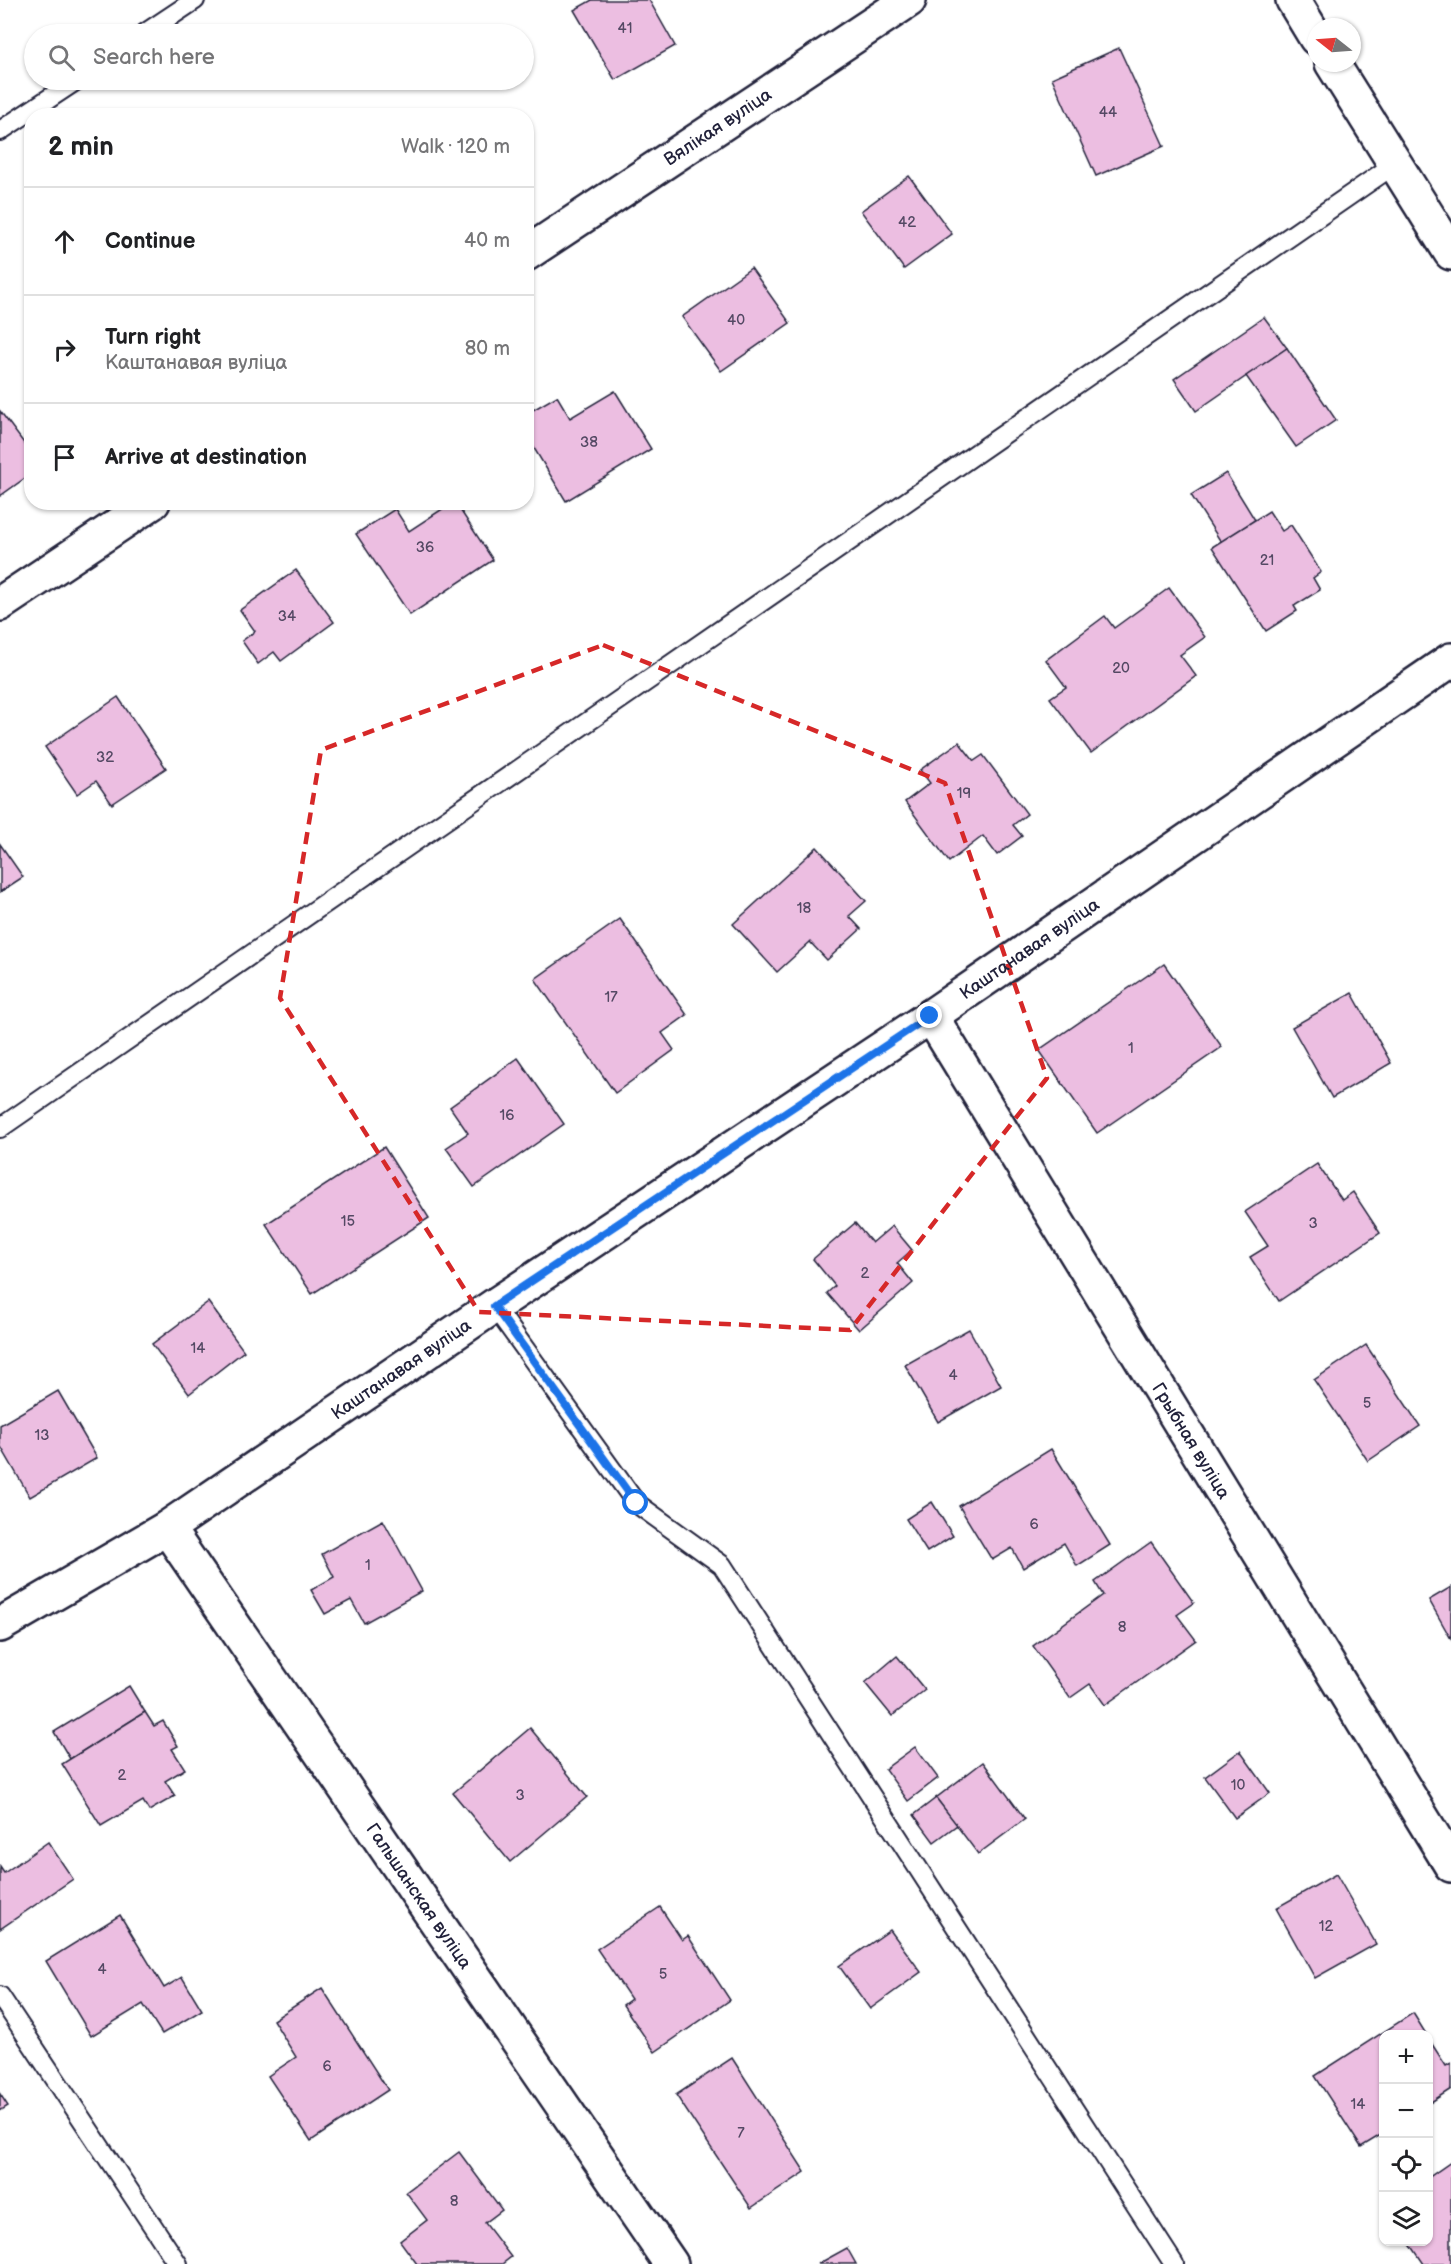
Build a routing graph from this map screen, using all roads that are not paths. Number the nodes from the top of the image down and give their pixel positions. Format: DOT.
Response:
graph roads {
  1 [pos="195,0"];
  2 [pos="909,0"];
  3 [pos="1293,0"];
  4 [pos="1307,23"];
  5 [pos="159,24"];
  6 [pos="1338,72"];
  7 [pos="62,90"];
  8 [pos="35,108"];
  9 [pos="24,115"];
  10 [pos="0,131"];
  11 [pos="1395,164"];
  12 [pos="534,249"];
  13 [pos="1451,253"];
  14 [pos="141,510"];
  15 [pos="0,604"];
  16 [pos="1451,660"];
  17 [pos="930,1016"];
  18 [pos="0,1128"];
  19 [pos="494,1306"];
  20 [pos="167,1528"];
  21 [pos="0,1624"];
  22 [pos="1451,1865"];
  23 [pos="0,1996"];
  24 [pos="178,2264"];
  25 [pos="671,2264"];
  26 [pos="1174,2264"];
  1 -- 5 [label="lane"];
  2 -- 12 [label="street, Вялікая вуліца"];
  3 -- 4 [label="street"];
  6 -- 11 [label="street"];
  7 -- 8 [label="lane"];
  9 -- 10 [label="lane"];
  11 -- 13 [label="street"];
  11 -- 18 [label="lane"];
  14 -- 15 [label="street"];
  16 -- 17 [label="street, Каштанавая вуліца"];
  17 -- 19 [label="street, Каштанавая вуліца"];
  17 -- 22 [label="street, Грыбная вуліца"];
  19 -- 20 [label="street, Каштанавая вуліца"];
  19 -- 26 [label="lane"];
  20 -- 21 [label="street, Каштанавая вуліца"];
  20 -- 25 [label="street, Гальшанская вуліца"];
  23 -- 24 [label="lane"];
}
